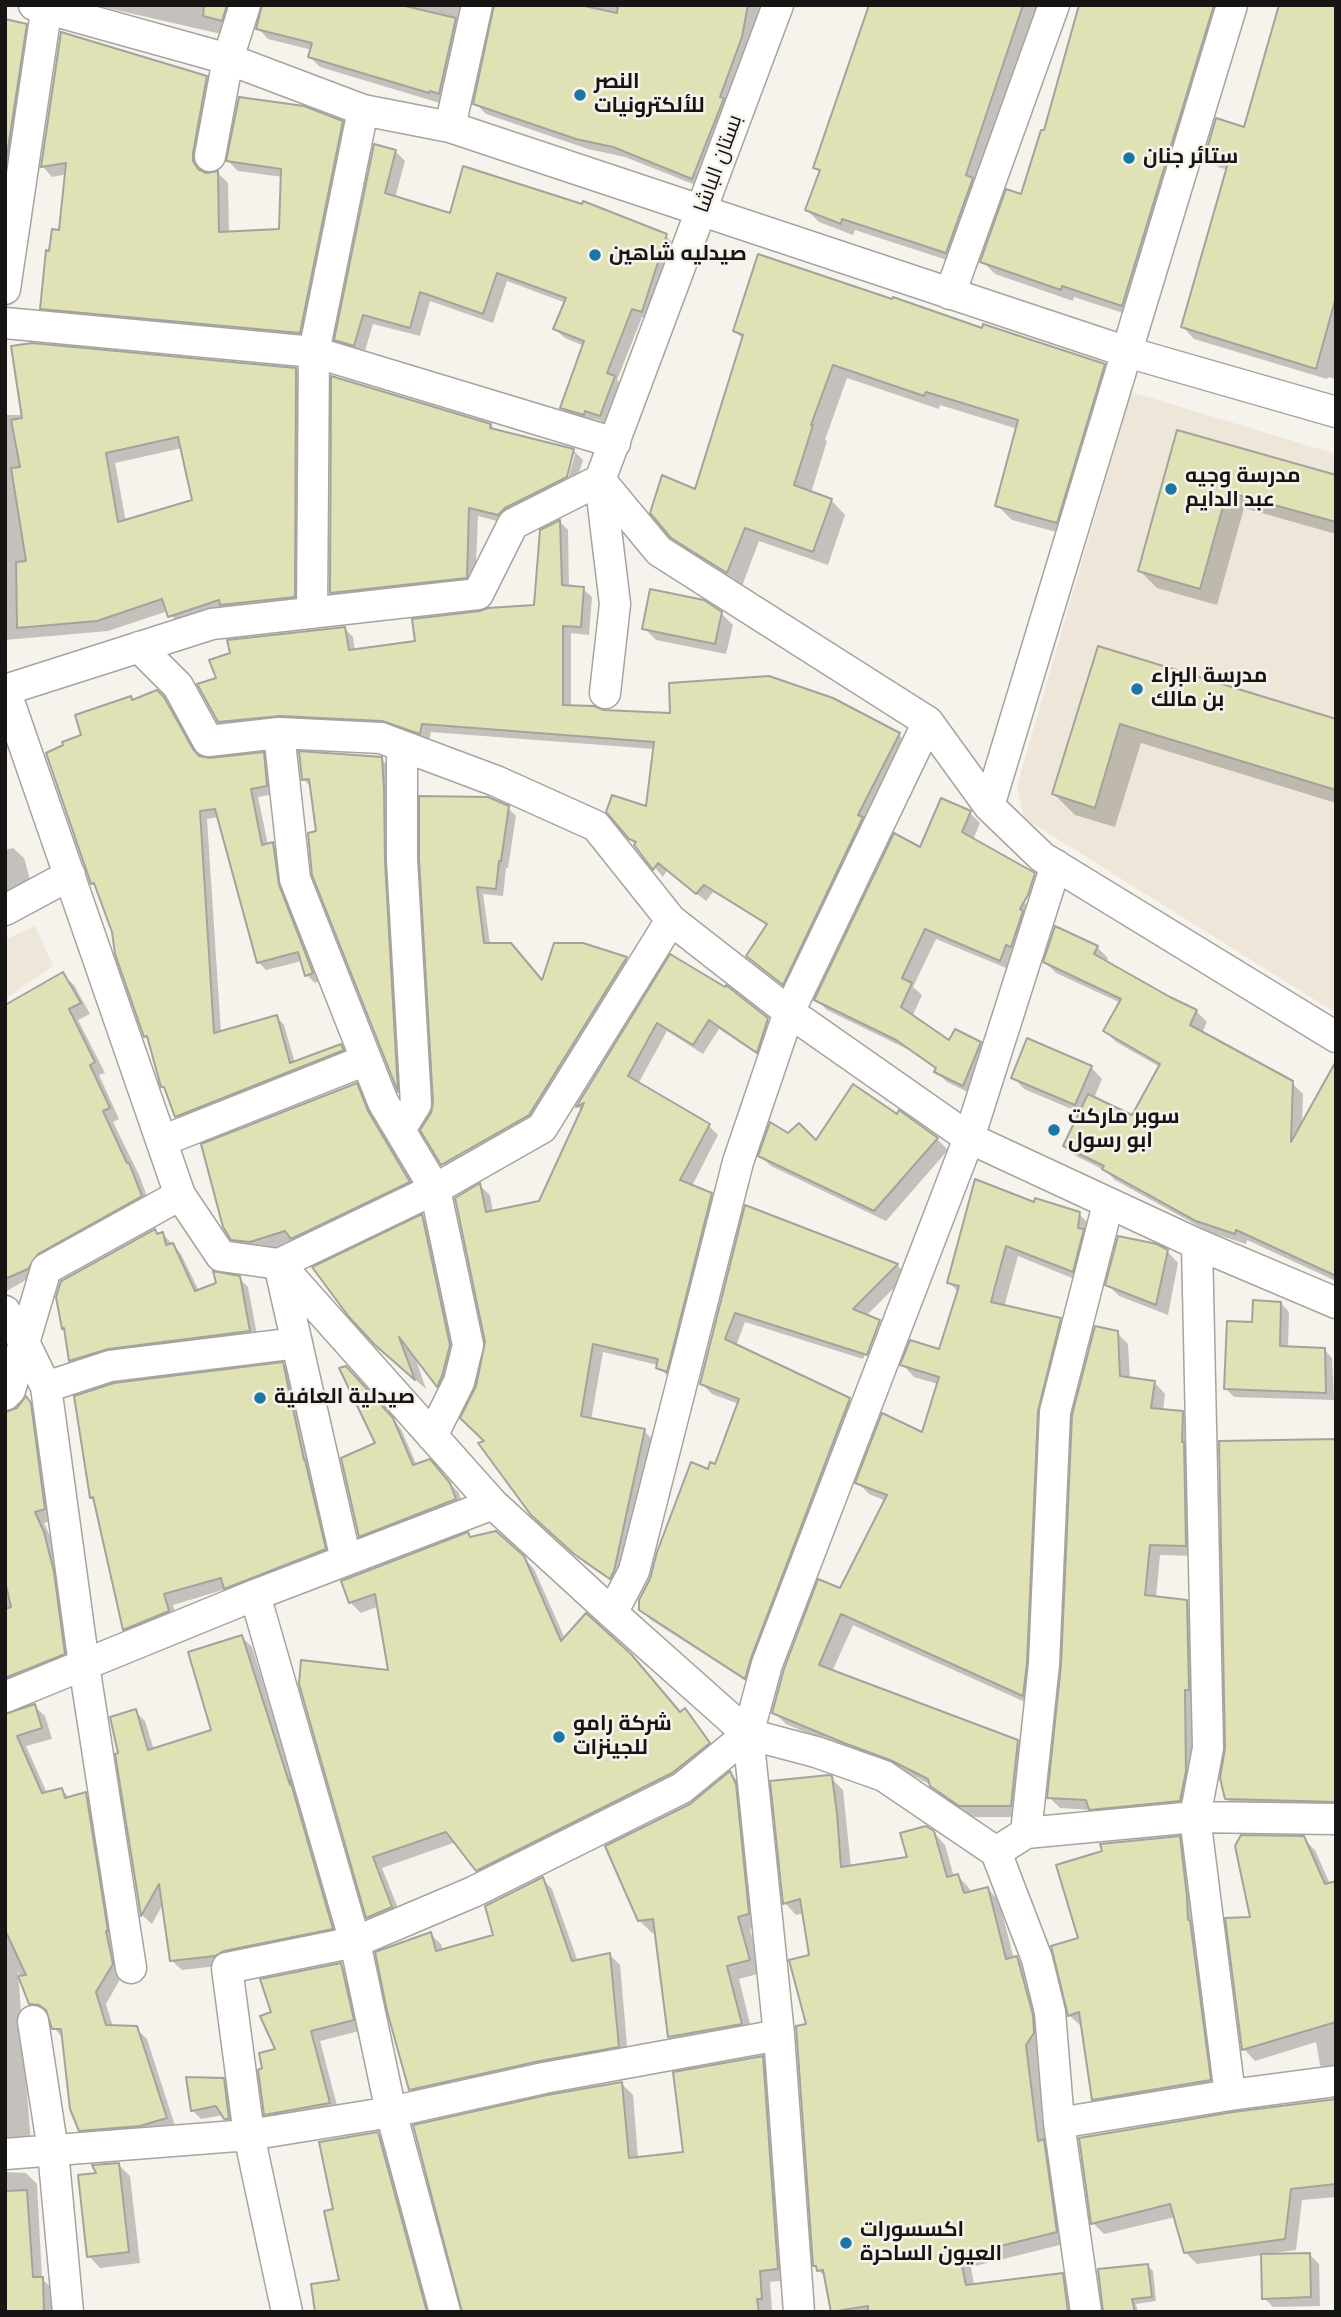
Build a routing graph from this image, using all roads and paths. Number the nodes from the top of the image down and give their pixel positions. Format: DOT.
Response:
graph roads {
  1 [pos="245,5"];
  2 [pos="477,5"];
  3 [pos="778,5"];
  4 [pos="1054,5"];
  5 [pos="1232,5"];
  6 [pos="42,6"];
  7 [pos="228,59"];
  8 [pos="363,110"];
  9 [pos="450,127"];
  10 [pos="210,156"];
  11 [pos="701,211"];
  12 [pos="5,289"];
  13 [pos="950,293"];
  14 [pos="5,323"];
  15 [pos="314,352"];
  16 [pos="1127,352"];
  17 [pos="1334,404"];
  18 [pos="615,443"];
  19 [pos="600,481"];
  20 [pos="312,613"];
  21 [pos="139,647"];
  22 [pos="605,693"];
  23 [pos="928,722"];
  24 [pos="279,733"];
  25 [pos="13,736"];
  26 [pos="402,746"];
  27 [pos="989,806"];
  28 [pos="1056,865"];
  29 [pos="70,875"];
  30 [pos="5,910"];
  31 [pos="671,920"];
  32 [pos="789,1012"];
  33 [pos="1336,1037"];
  34 [pos="366,1060"];
  35 [pos="400,1130"];
  36 [pos="969,1139"];
  37 [pos="162,1142"];
  38 [pos="435,1189"];
  39 [pos="180,1195"];
  40 [pos="1108,1204"];
  41 [pos="1197,1244"];
  42 [pos="279,1264"];
  43 [pos="1336,1303"];
  44 [pos="5,1311"];
  45 [pos="24,1342"];
  46 [pos="297,1343"];
  47 [pos="46,1387"];
  48 [pos="5,1395"];
  49 [pos="432,1436"];
  50 [pos="493,1504"];
  51 [pos="346,1560"];
  52 [pos="255,1595"];
  53 [pos="612,1614"];
  54 [pos="84,1665"];
  55 [pos="5,1697"];
  56 [pos="748,1734"];
  57 [pos="1195,1817"];
  58 [pos="1336,1819"];
  59 [pos="1026,1833"];
  60 [pos="996,1852"];
  61 [pos="355,1942"];
  62 [pos="131,1968"];
  63 [pos="33,2021"];
  64 [pos="779,2035"];
  65 [pos="1336,2081"];
  66 [pos="1230,2095"];
  67 [pos="391,2112"];
  68 [pos="1059,2123"];
  69 [pos="249,2135"];
  70 [pos="53,2151"];
  71 [pos="5,2154"];
  72 [pos="68,2312"];
  73 [pos="287,2312"];
  74 [pos="445,2312"];
  75 [pos="799,2312"];
  76 [pos="1086,2312"];
  1 -- 7 [label="street"];
  2 -- 9 [label="street"];
  3 -- 11 [label="street, بستان الباشا"];
  4 -- 13 [label="street"];
  5 -- 16 [label="street"];
  6 -- 7 [label="street"];
  6 -- 12 [label="street"];
  7 -- 8 [label="street"];
  7 -- 10 [label="street"];
  8 -- 9 [label="street"];
  8 -- 15 [label="street"];
  9 -- 11 [label="street"];
  11 -- 13 [label="street"];
  11 -- 18 [label="street, بستان الباشا"];
  13 -- 16 [label="street"];
  14 -- 15 [label="street"];
  15 -- 18 [label="street"];
  15 -- 20 [label="street"];
  16 -- 17 [label="street"];
  16 -- 27 [label="street"];
  18 -- 19 [label="street, بستان الباشا"];
  19 -- 20 [label="street"];
  19 -- 22 [label="street"];
  19 -- 23 [label="street"];
  20 -- 21 [label="street"];
  21 -- 24 [label="street"];
  21 -- 25 [label="street"];
  23 -- 27 [label="street"];
  23 -- 32 [label="street"];
  24 -- 26 [label="street"];
  24 -- 34 [label="street"];
  25 -- 29 [label="street"];
  26 -- 31 [label="street"];
  26 -- 35 [label="street"];
  27 -- 28 [label="street"];
  28 -- 33 [label="street"];
  28 -- 36 [label="street"];
  29 -- 30 [label="street"];
  29 -- 37 [label="street"];
  31 -- 32 [label="street"];
  31 -- 38 [label="street"];
  32 -- 36 [label="street"];
  32 -- 53 [label="street"];
  34 -- 35 [label="street"];
  34 -- 37 [label="street"];
  35 -- 38 [label="street"];
  36 -- 40 [label="street"];
  36 -- 56 [label="street"];
  37 -- 39 [label="street"];
  38 -- 42 [label="street"];
  38 -- 49 [label="street"];
  39 -- 42 [label="street"];
  39 -- 45 [label="street"];
  40 -- 41 [label="street"];
  40 -- 59 [label="street"];
  41 -- 43 [label="street"];
  41 -- 57 [label="street"];
  42 -- 46 [label="street"];
  42 -- 49 [label="street"];
  44 -- 45 [label="street"];
  45 -- 47 [label="street"];
  45 -- 48 [label="street"];
  46 -- 47 [label="street"];
  46 -- 51 [label="street"];
  47 -- 54 [label="street"];
  49 -- 50 [label="street"];
  50 -- 51 [label="street"];
  50 -- 53 [label="street"];
  51 -- 52 [label="street"];
  52 -- 54 [label="street"];
  52 -- 61 [label="street"];
  53 -- 56 [label="street"];
  54 -- 55 [label="street"];
  54 -- 62 [label="street"];
  56 -- 60 [label="street"];
  56 -- 61 [label="street"];
  56 -- 64 [label="street"];
  57 -- 58 [label="street"];
  57 -- 59 [label="street"];
  57 -- 66 [label="street"];
  59 -- 60 [label="street"];
  60 -- 68 [label="street"];
  61 -- 67 [label="street"];
  61 -- 69 [label="street"];
  63 -- 70 [label="street"];
  64 -- 67 [label="street"];
  64 -- 75 [label="street"];
  65 -- 66 [label="street"];
  66 -- 68 [label="street"];
  67 -- 69 [label="street"];
  67 -- 74 [label="street"];
  68 -- 76 [label="street"];
  69 -- 70 [label="street"];
  69 -- 73 [label="street"];
  70 -- 71 [label="street"];
  70 -- 72 [label="street"];
}
